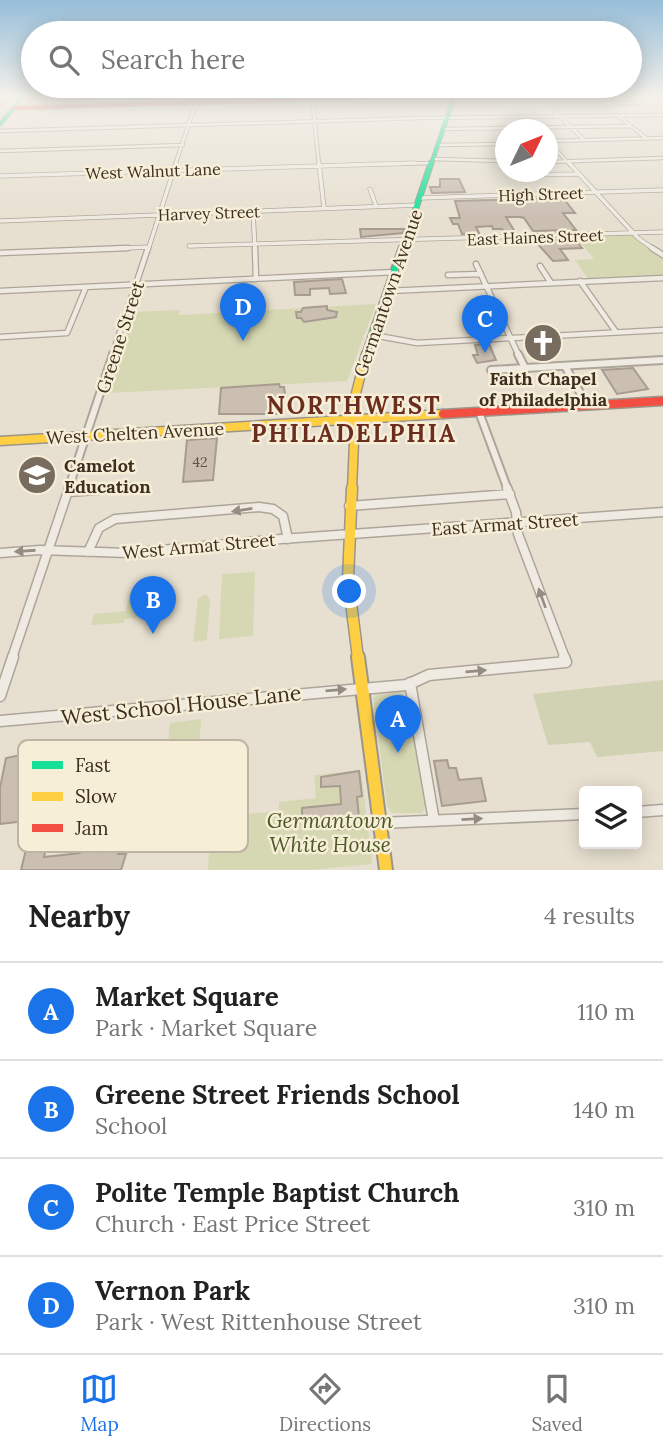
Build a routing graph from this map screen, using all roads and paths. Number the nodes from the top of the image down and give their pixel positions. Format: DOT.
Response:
graph roads {
  1 [pos="185,138"];
  2 [pos="317,138"];
  3 [pos="440,138"];
  4 [pos="582,138"];
  5 [pos="646,138"];
  6 [pos="663,138"];
  7 [pos="584,140"];
  8 [pos="558,141"];
  9 [pos="495,144"];
  10 [pos="183,145"];
  11 [pos="437,145"];
  12 [pos="0,150"];
  13 [pos="558,153"];
  14 [pos="663,158"];
  15 [pos="432,161"];
  16 [pos="495,161"];
  17 [pos="558,162"];
  18 [pos="566,162"];
  19 [pos="320,165"];
  20 [pos="174,170"];
  21 [pos="558,174"];
  22 [pos="578,174"];
  23 [pos="0,177"];
  24 [pos="370,189"];
  25 [pos="663,190"];
  26 [pos="596,192"];
  27 [pos="419,201"];
  28 [pos="376,206"];
  29 [pos="324,208"];
  30 [pos="253,211"];
  31 [pos="160,215"];
  32 [pos="0,221"];
  33 [pos="663,232"];
  34 [pos="634,233"];
  35 [pos="407,240"];
  36 [pos="254,244"];
  37 [pos="188,246"];
  38 [pos="149,247"];
  39 [pos="0,253"];
  40 [pos="663,255"];
  41 [pos="477,264"];
  42 [pos="540,266"];
  43 [pos="396,272"];
  44 [pos="481,274"];
  45 [pos="448,275"];
  46 [pos="663,278"];
  47 [pos="256,279"];
  48 [pos="579,281"];
  49 [pos="551,283"];
  50 [pos="137,284"];
  51 [pos="487,286"];
  52 [pos="86,287"];
  53 [pos="0,290"];
  54 [pos="389,291"];
  55 [pos="663,330"];
  56 [pos="616,332"];
  57 [pos="373,335"];
  58 [pos="0,337"];
  59 [pos="511,338"];
  60 [pos="663,360"];
  61 [pos="565,366"];
  62 [pos="525,368"];
  63 [pos="491,370"];
  64 [pos="663,401"];
  65 [pos="587,405"];
  66 [pos="479,412"];
  67 [pos="354,419"];
  68 [pos="88,436"];
  69 [pos="0,441"];
  70 [pos="133,487"];
  71 [pos="69,492"];
  72 [pos="510,494"];
  73 [pos="349,506"];
  74 [pos="663,512"];
  75 [pos="517,523"];
  76 [pos="348,536"];
  77 [pos="288,539"];
  78 [pos="49,550"];
  79 [pos="88,552"];
  80 [pos="0,553"];
  81 [pos="410,683"];
  82 [pos="362,688"];
  83 [pos="0,696"];
  84 [pos="0,721"];
  85 [pos="663,810"];
  86 [pos="642,812"];
  87 [pos="579,814"];
  88 [pos="434,821"];
  89 [pos="380,823"];
  90 [pos="386,870"];
  1 -- 10 [label="street, Greene Street"];
  2 -- 19 [label="street"];
  3 -- 11 [label="main road, Germantown Avenue"];
  4 -- 7 [label="street"];
  5 -- 6 [label="street"];
  5 -- 7 [label="street"];
  7 -- 8 [label="street"];
  9 -- 11 [label="street"];
  10 -- 12 [label="street"];
  10 -- 20 [label="street, Greene Street"];
  11 -- 15 [label="main road, Germantown Avenue"];
  13 -- 18 [label="street"];
  14 -- 18 [label="street"];
  15 -- 16 [label="street, West Walnut Lane"];
  15 -- 19 [label="street, West Walnut Lane"];
  15 -- 27 [label="main road, Germantown Avenue"];
  17 -- 18 [label="street"];
  18 -- 22 [label="street"];
  19 -- 20 [label="street, West Walnut Lane"];
  19 -- 29 [label="street"];
  20 -- 23 [label="street, West Walnut Lane"];
  20 -- 31 [label="street, Greene Street"];
  21 -- 22 [label="street"];
  22 -- 26 [label="street"];
  24 -- 28 [label="street"];
  25 -- 26 [label="street, High Street"];
  26 -- 27 [label="street, High Street"];
  26 -- 34 [label="street"];
  27 -- 28 [label="street, Harvey Street"];
  27 -- 35 [label="main road, Germantown Avenue"];
  28 -- 29 [label="street, Harvey Street"];
  29 -- 30 [label="street, Harvey Street"];
  30 -- 31 [label="street, Harvey Street"];
  30 -- 36 [label="street"];
  31 -- 32 [label="street, Harvey Street"];
  31 -- 38 [label="street, Greene Street"];
  33 -- 34 [label="street, East Haines Street"];
  34 -- 35 [label="street, East Haines Street"];
  34 -- 40 [label="street"];
  35 -- 36 [label="street, East Haines Street"];
  35 -- 43 [label="main road, Germantown Avenue"];
  36 -- 37 [label="street, East Haines Street"];
  36 -- 47 [label="street"];
  38 -- 39 [label="street"];
  38 -- 50 [label="street, Greene Street"];
  41 -- 44 [label="street"];
  42 -- 49 [label="street"];
  43 -- 47 [label="street"];
  43 -- 54 [label="main road, Germantown Avenue"];
  44 -- 45 [label="street"];
  44 -- 51 [label="street"];
  46 -- 48 [label="street"];
  47 -- 50 [label="street"];
  48 -- 49 [label="street"];
  48 -- 56 [label="street"];
  49 -- 51 [label="street"];
  50 -- 52 [label="street"];
  50 -- 68 [label="street, Greene Street"];
  51 -- 54 [label="street"];
  51 -- 59 [label="street"];
  52 -- 53 [label="street"];
  52 -- 58 [label="street"];
  54 -- 57 [label="main road, Germantown Avenue"];
  55 -- 56 [label="street"];
  56 -- 59 [label="street"];
  57 -- 59 [label="street"];
  57 -- 67 [label="main road, Germantown Avenue"];
  59 -- 62 [label="street"];
  60 -- 61 [label="street"];
  61 -- 62 [label="street"];
  61 -- 65 [label="street"];
  62 -- 63 [label="street"];
  64 -- 65 [label="main road, West Chelten Avenue"];
  65 -- 66 [label="main road, West Chelten Avenue"];
  66 -- 67 [label="main road, West Chelten Avenue"];
  66 -- 72 [label="street"];
  67 -- 68 [label="main road, West Chelten Avenue"];
  67 -- 73 [label="main road, Germantown Avenue"];
  68 -- 69 [label="main road, West Chelten Avenue"];
  68 -- 71 [label="street, Greene Street"];
  70 -- 71 [label="street"];
  71 -- 78 [label="street, Greene Street"];
  72 -- 73 [label="street"];
  72 -- 75 [label="street"];
  73 -- 76 [label="main road, Germantown Avenue"];
  74 -- 75 [label="street, East Armat Street"];
  75 -- 76 [label="street, East Armat Street"];
  81 -- 75 [label="street, West School House Lane, one-way"];
  76 -- 77 [label="street, West Armat Street"];
  76 -- 82 [label="main road, Germantown Avenue"];
  77 -- 79 [label="street, West Armat Street"];
  77 -- 79 [label="street, one-way"];
  78 -- 79 [label="street, West Armat Street"];
  78 -- 80 [label="street, West Armat Street, one-way"];
  78 -- 83 [label="street, Greene Street"];
  81 -- 82 [label="street, West School House Lane"];
  81 -- 88 [label="street"];
  84 -- 82 [label="street, West School House Lane, one-way"];
  82 -- 89 [label="main road, Germantown Avenue"];
  85 -- 86 [label="street"];
  88 -- 87 [label="street, one-way"];
  88 -- 89 [label="street"];
  89 -- 90 [label="main road, Germantown Avenue"];
}
